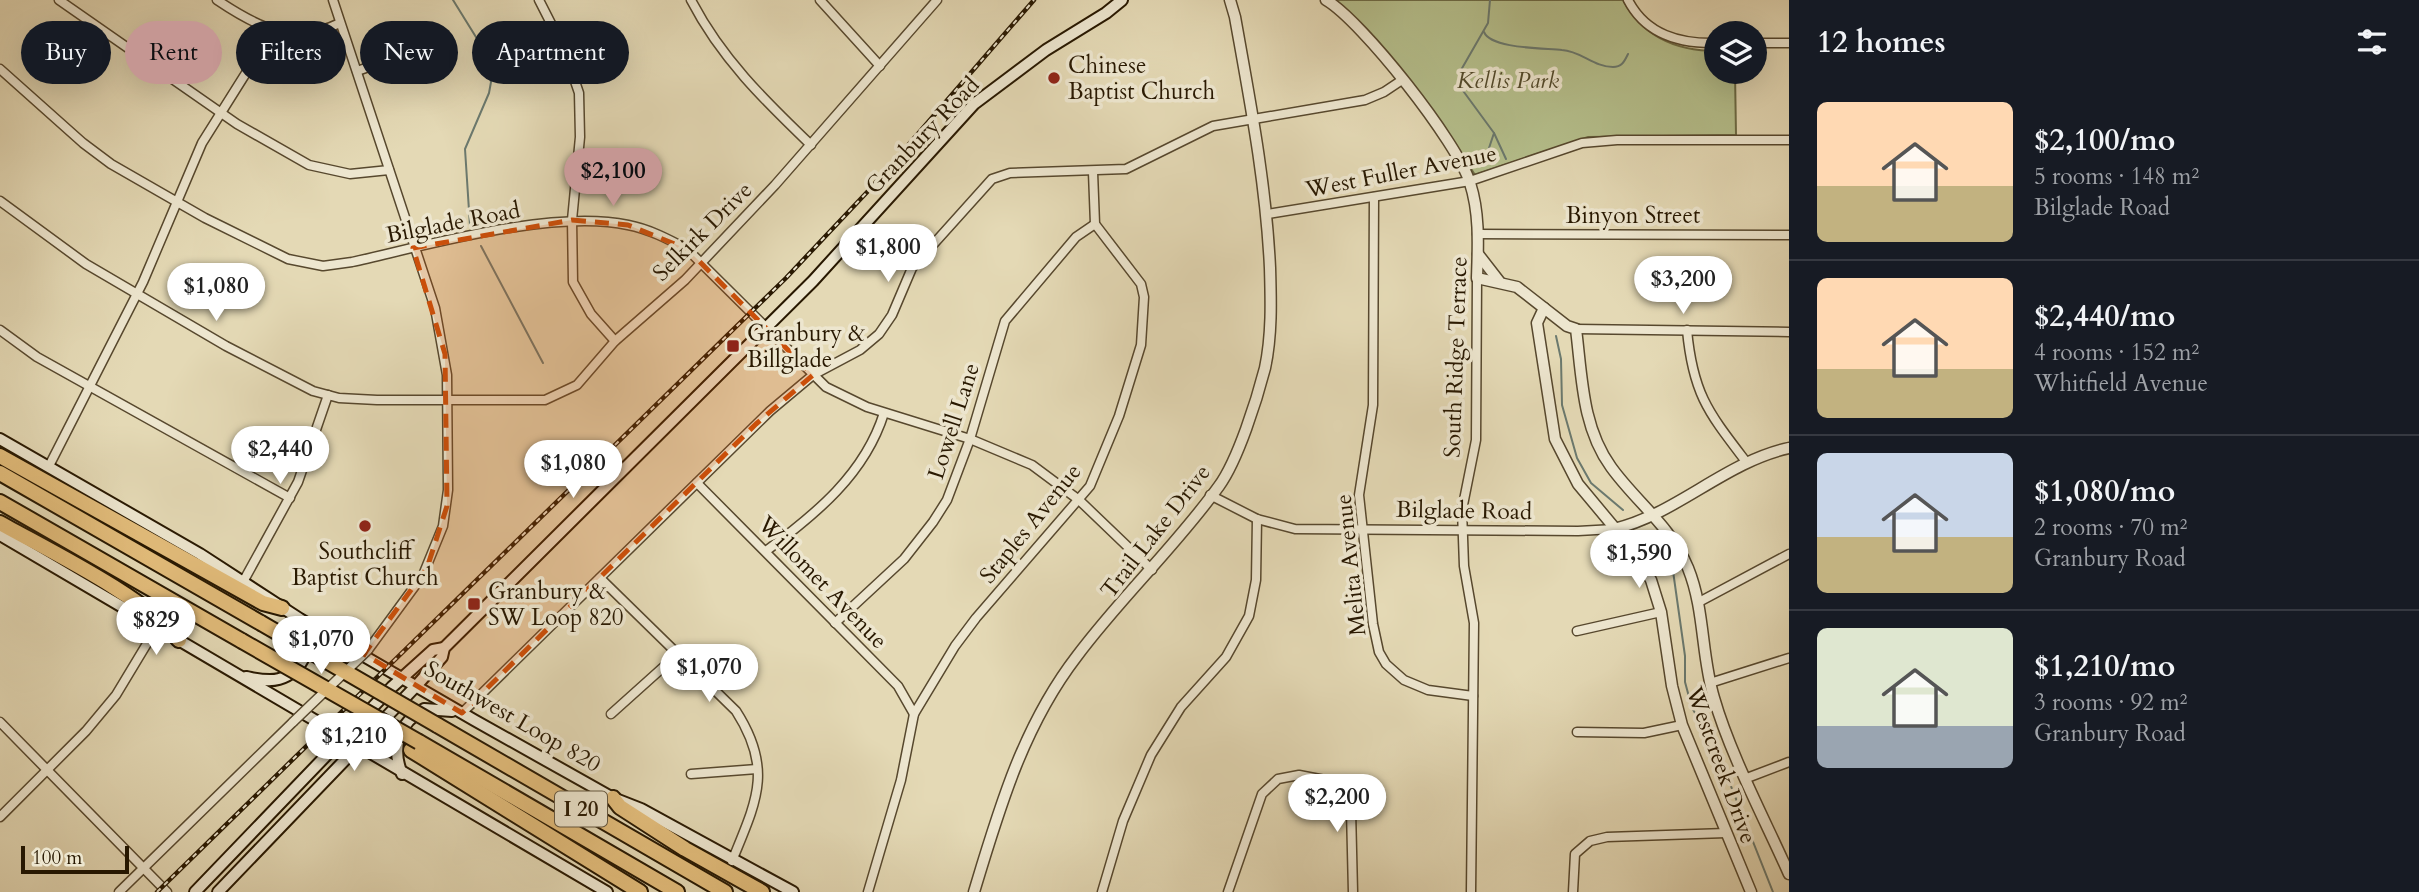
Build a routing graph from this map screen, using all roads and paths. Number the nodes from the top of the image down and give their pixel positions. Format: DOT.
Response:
graph roads {
  1 [pos="59,0"];
  2 [pos="217,0"];
  3 [pos="334,0"];
  4 [pos="539,0"];
  5 [pos="691,0"];
  6 [pos="820,0"];
  7 [pos="937,0"];
  8 [pos="1122,0"];
  9 [pos="1230,0"];
  10 [pos="1326,0"];
  11 [pos="1628,0"];
  12 [pos="256,21"];
  13 [pos="339,21"];
  14 [pos="346,39"];
  15 [pos="1704,43"];
  16 [pos="1767,43"];
  17 [pos="1789,43"];
  18 [pos="880,66"];
  19 [pos="0,69"];
  20 [pos="358,71"];
  21 [pos="1402,80"];
  22 [pos="238,84"];
  23 [pos="220,111"];
  24 [pos="1253,118"];
  25 [pos="1789,140"];
  26 [pos="811,145"];
  27 [pos="389,170"];
  28 [pos="1093,172"];
  29 [pos="1470,181"];
  30 [pos="1374,197"];
  31 [pos="0,201"];
  32 [pos="177,202"];
  33 [pos="1268,214"];
  34 [pos="572,220"];
  35 [pos="1096,224"];
  36 [pos="1477,234"];
  37 [pos="1789,235"];
  38 [pos="413,248"];
  39 [pos="1478,254"];
  40 [pos="701,262"];
  41 [pos="1477,278"];
  42 [pos="1499,281"];
  43 [pos="137,293"];
  44 [pos="1544,308"];
  45 [pos="766,327"];
  46 [pos="1576,329"];
  47 [pos="0,330"];
  48 [pos="1688,330"];
  49 [pos="1789,332"];
  50 [pos="615,341"];
  51 [pos="813,375"];
  52 [pos="90,387"];
  53 [pos="328,395"];
  54 [pos="448,401"];
  55 [pos="884,413"];
  56 [pos="0,439"];
  57 [pos="970,439"];
  58 [pos="1789,448"];
  59 [pos="0,456"];
  60 [pos="1747,463"];
  61 [pos="49,466"];
  62 [pos="0,473"];
  63 [pos="697,483"];
  64 [pos="1210,495"];
  65 [pos="290,498"];
  66 [pos="1079,500"];
  67 [pos="0,502"];
  68 [pos="1654,514"];
  69 [pos="1257,519"];
  70 [pos="0,523"];
  71 [pos="1365,528"];
  72 [pos="1614,529"];
  73 [pos="1462,530"];
  74 [pos="0,535"];
  75 [pos="766,551"];
  76 [pos="1789,554"];
  77 [pos="1152,570"];
  78 [pos="600,578"];
  79 [pos="243,582"];
  80 [pos="1699,602"];
  81 [pos="282,608"];
  82 [pos="1661,612"];
  83 [pos="300,619"];
  84 [pos="835,623"];
  85 [pos="156,627"];
  86 [pos="1577,631"];
  87 [pos="179,640"];
  88 [pos="444,648"];
  89 [pos="679,653"];
  90 [pos="1789,658"];
  91 [pos="236,674"];
  92 [pos="403,676"];
  93 [pos="1710,683"];
  94 [pos="417,685"];
  95 [pos="1473,696"];
  96 [pos="463,713"];
  97 [pos="611,714"];
  98 [pos="914,714"];
  99 [pos="474,720"];
  100 [pos="0,722"];
  101 [pos="1682,725"];
  102 [pos="1577,732"];
  103 [pos="343,738"];
  104 [pos="415,746"];
  105 [pos="357,747"];
  106 [pos="1789,762"];
  107 [pos="757,769"];
  108 [pos="48,770"];
  109 [pos="402,774"];
  110 [pos="691,774"];
  111 [pos="1747,778"];
  112 [pos="613,798"];
  113 [pos="0,817"];
  114 [pos="1726,833"];
  115 [pos="732,861"];
  116 [pos="144,867"];
  117 [pos="1788,871"];
  118 [pos="119,892"];
  119 [pos="167,892"];
  120 [pos="195,892"];
  121 [pos="218,892"];
  122 [pos="607,892"];
  123 [pos="640,892"];
  124 [pos="677,892"];
  125 [pos="725,892"];
  126 [pos="762,892"];
  127 [pos="793,892"];
  128 [pos="868,892"];
  129 [pos="974,892"];
  130 [pos="1102,892"];
  131 [pos="1228,892"];
  132 [pos="1353,892"];
  133 [pos="1471,892"];
  134 [pos="1573,892"];
  135 [pos="1751,892"];
  1 -- 23 [label="street"];
  2 -- 12 [label="street"];
  3 -- 13 [label="street"];
  4 -- 34 [label="street"];
  5 -- 26 [label="street"];
  6 -- 18 [label="street"];
  7 -- 18 [label="street, Selkirk Drive"];
  8 -- 45 [label="main road, Granbury Road"];
  9 -- 24 [label="street, Trail Lake Drive"];
  10 -- 21 [label="street, South Ridge Terrace"];
  11 -- 15 [label="street"];
  14 -- 20 [label="street"];
  16 -- 17 [label="street"];
  18 -- 26 [label="street, Selkirk Drive"];
  19 -- 32 [label="street, Bilglade Road"];
  20 -- 27 [label="street"];
  21 -- 24 [label="street"];
  21 -- 29 [label="street, South Ridge Terrace"];
  22 -- 23 [label="street"];
  23 -- 27 [label="street"];
  23 -- 32 [label="street"];
  24 -- 28 [label="street"];
  24 -- 33 [label="street, Trail Lake Drive"];
  25 -- 29 [label="street, West Fuller Avenue"];
  26 -- 40 [label="street, Selkirk Drive"];
  27 -- 38 [label="street"];
  28 -- 35 [label="street"];
  28 -- 51 [label="street"];
  29 -- 30 [label="street, West Fuller Avenue"];
  29 -- 36 [label="street, South Ridge Terrace"];
  30 -- 33 [label="street, West Fuller Avenue"];
  30 -- 71 [label="street, Melita Avenue"];
  31 -- 43 [label="street, Selkirk Drive"];
  32 -- 38 [label="street, Bilglade Road"];
  32 -- 43 [label="street"];
  33 -- 64 [label="street, Trail Lake Drive"];
  34 -- 38 [label="street, Bilglade Road"];
  34 -- 40 [label="street, Bilglade Road"];
  34 -- 50 [label="street"];
  35 -- 57 [label="street, Lowell Lane"];
  35 -- 66 [label="street, Staples Avenue"];
  36 -- 37 [label="street, Binyon Street"];
  36 -- 39 [label="street, South Ridge Terrace"];
  38 -- 54 [label="street"];
  39 -- 41 [label="street, South Ridge Terrace"];
  39 -- 42 [label="street"];
  40 -- 45 [label="street, Bilglade Road"];
  40 -- 50 [label="street, Selkirk Drive"];
  41 -- 42 [label="street"];
  41 -- 73 [label="street, South Ridge Terrace"];
  42 -- 44 [label="street"];
  43 -- 52 [label="street"];
  43 -- 53 [label="street, Selkirk Drive"];
  44 -- 46 [label="street"];
  44 -- 72 [label="street, Westcreek Drive"];
  45 -- 51 [label="street, Bilglade Road"];
  45 -- 88 [label="main road, Granbury Road"];
  46 -- 48 [label="street"];
  46 -- 68 [label="street, Westcreek Drive"];
  47 -- 52 [label="street"];
  48 -- 49 [label="street"];
  48 -- 60 [label="street"];
  50 -- 54 [label="street, Selkirk Drive"];
  51 -- 55 [label="street, Bilglade Road"];
  51 -- 63 [label="street"];
  52 -- 61 [label="street"];
  52 -- 65 [label="street"];
  53 -- 54 [label="street, Selkirk Drive"];
  53 -- 65 [label="street"];
  54 -- 116 [label="street, bridge"];
  55 -- 57 [label="street, Bilglade Road"];
  55 -- 75 [label="street"];
  56 -- 61 [label="main road, Southwest Loop 820"];
  57 -- 66 [label="street, Bilglade Road"];
  57 -- 84 [label="street, Lowell Lane"];
  58 -- 60 [label="street, Bilglade Road"];
  59 -- 81 [label="highway"];
  60 -- 68 [label="street, Bilglade Road"];
  61 -- 79 [label="main road, Southwest Loop 820"];
  62 -- 125 [label="highway, I 20, bridge"];
  63 -- 75 [label="street, Willomet Avenue"];
  63 -- 78 [label="street"];
  64 -- 69 [label="street, Bilglade Road"];
  64 -- 77 [label="street, Trail Lake Drive"];
  65 -- 79 [label="street"];
  66 -- 77 [label="street, Bilglade Road"];
  66 -- 98 [label="street, Staples Avenue"];
  67 -- 104 [label="highway, bridge"];
  68 -- 72 [label="street, Bilglade Road"];
  68 -- 80 [label="street, Westcreek Drive"];
  69 -- 71 [label="street, Bilglade Road"];
  69 -- 130 [label="street"];
  70 -- 87 [label="highway"];
  71 -- 73 [label="street, Bilglade Road"];
  71 -- 95 [label="street, Melita Avenue"];
  72 -- 73 [label="street, Bilglade Road"];
  72 -- 82 [label="street, Westcreek Drive"];
  73 -- 95 [label="street, South Ridge Terrace"];
  74 -- 85 [label="main road"];
  75 -- 84 [label="street, Willomet Avenue"];
  76 -- 80 [label="street"];
  77 -- 129 [label="street, Trail Lake Drive"];
  78 -- 89 [label="street"];
  78 -- 96 [label="street"];
  79 -- 81 [label="main road, Southwest Loop 820"];
  80 -- 93 [label="street, Westcreek Drive"];
  81 -- 83 [label="main road, Southwest Loop 820"];
  82 -- 86 [label="street"];
  82 -- 101 [label="street, Westcreek Drive"];
  83 -- 91 [label="main road"];
  83 -- 92 [label="main road, Southwest Loop 820"];
  84 -- 98 [label="street, Willomet Avenue"];
  85 -- 87 [label="main road"];
  85 -- 108 [label="street"];
  87 -- 91 [label="main road"];
  88 -- 92 [label="main road, Granbury Road"];
  88 -- 94 [label="main road, Granbury Road"];
  89 -- 97 [label="street"];
  89 -- 107 [label="street"];
  90 -- 93 [label="street"];
  91 -- 103 [label="main road"];
  92 -- 94 [label="main road, Southwest Loop 820"];
  92 -- 103 [label="main road, Granbury Road"];
  93 -- 111 [label="street, Westcreek Drive"];
  94 -- 96 [label="main road, Southwest Loop 820"];
  94 -- 105 [label="main road, Granbury Road"];
  95 -- 133 [label="street, South Ridge Terrace"];
  96 -- 99 [label="main road, Southwest Loop 820"];
  98 -- 128 [label="street, Staples Avenue"];
  99 -- 109 [label="main road"];
  99 -- 112 [label="main road, Southwest Loop 820"];
  100 -- 108 [label="street"];
  101 -- 102 [label="street"];
  101 -- 114 [label="street, Westcreek Drive"];
  103 -- 105 [label="main road"];
  103 -- 120 [label="main road, Granbury Road"];
  104 -- 123 [label="highway"];
  104 -- 124 [label="highway, I 20"];
  105 -- 109 [label="main road"];
  105 -- 121 [label="main road, Granbury Road"];
  106 -- 111 [label="street"];
  107 -- 110 [label="street"];
  107 -- 115 [label="street"];
  108 -- 113 [label="street"];
  108 -- 116 [label="street"];
  109 -- 122 [label="main road"];
  111 -- 117 [label="street, Westcreek Drive"];
  112 -- 115 [label="main road, Southwest Loop 820"];
  112 -- 126 [label="highway"];
  114 -- 134 [label="street"];
  114 -- 135 [label="street, Westcreek Drive"];
  115 -- 127 [label="main road, Southwest Loop 820"];
  116 -- 118 [label="street"];
  116 -- 119 [label="street"];
  131 -- 132 [label="street"];
}
